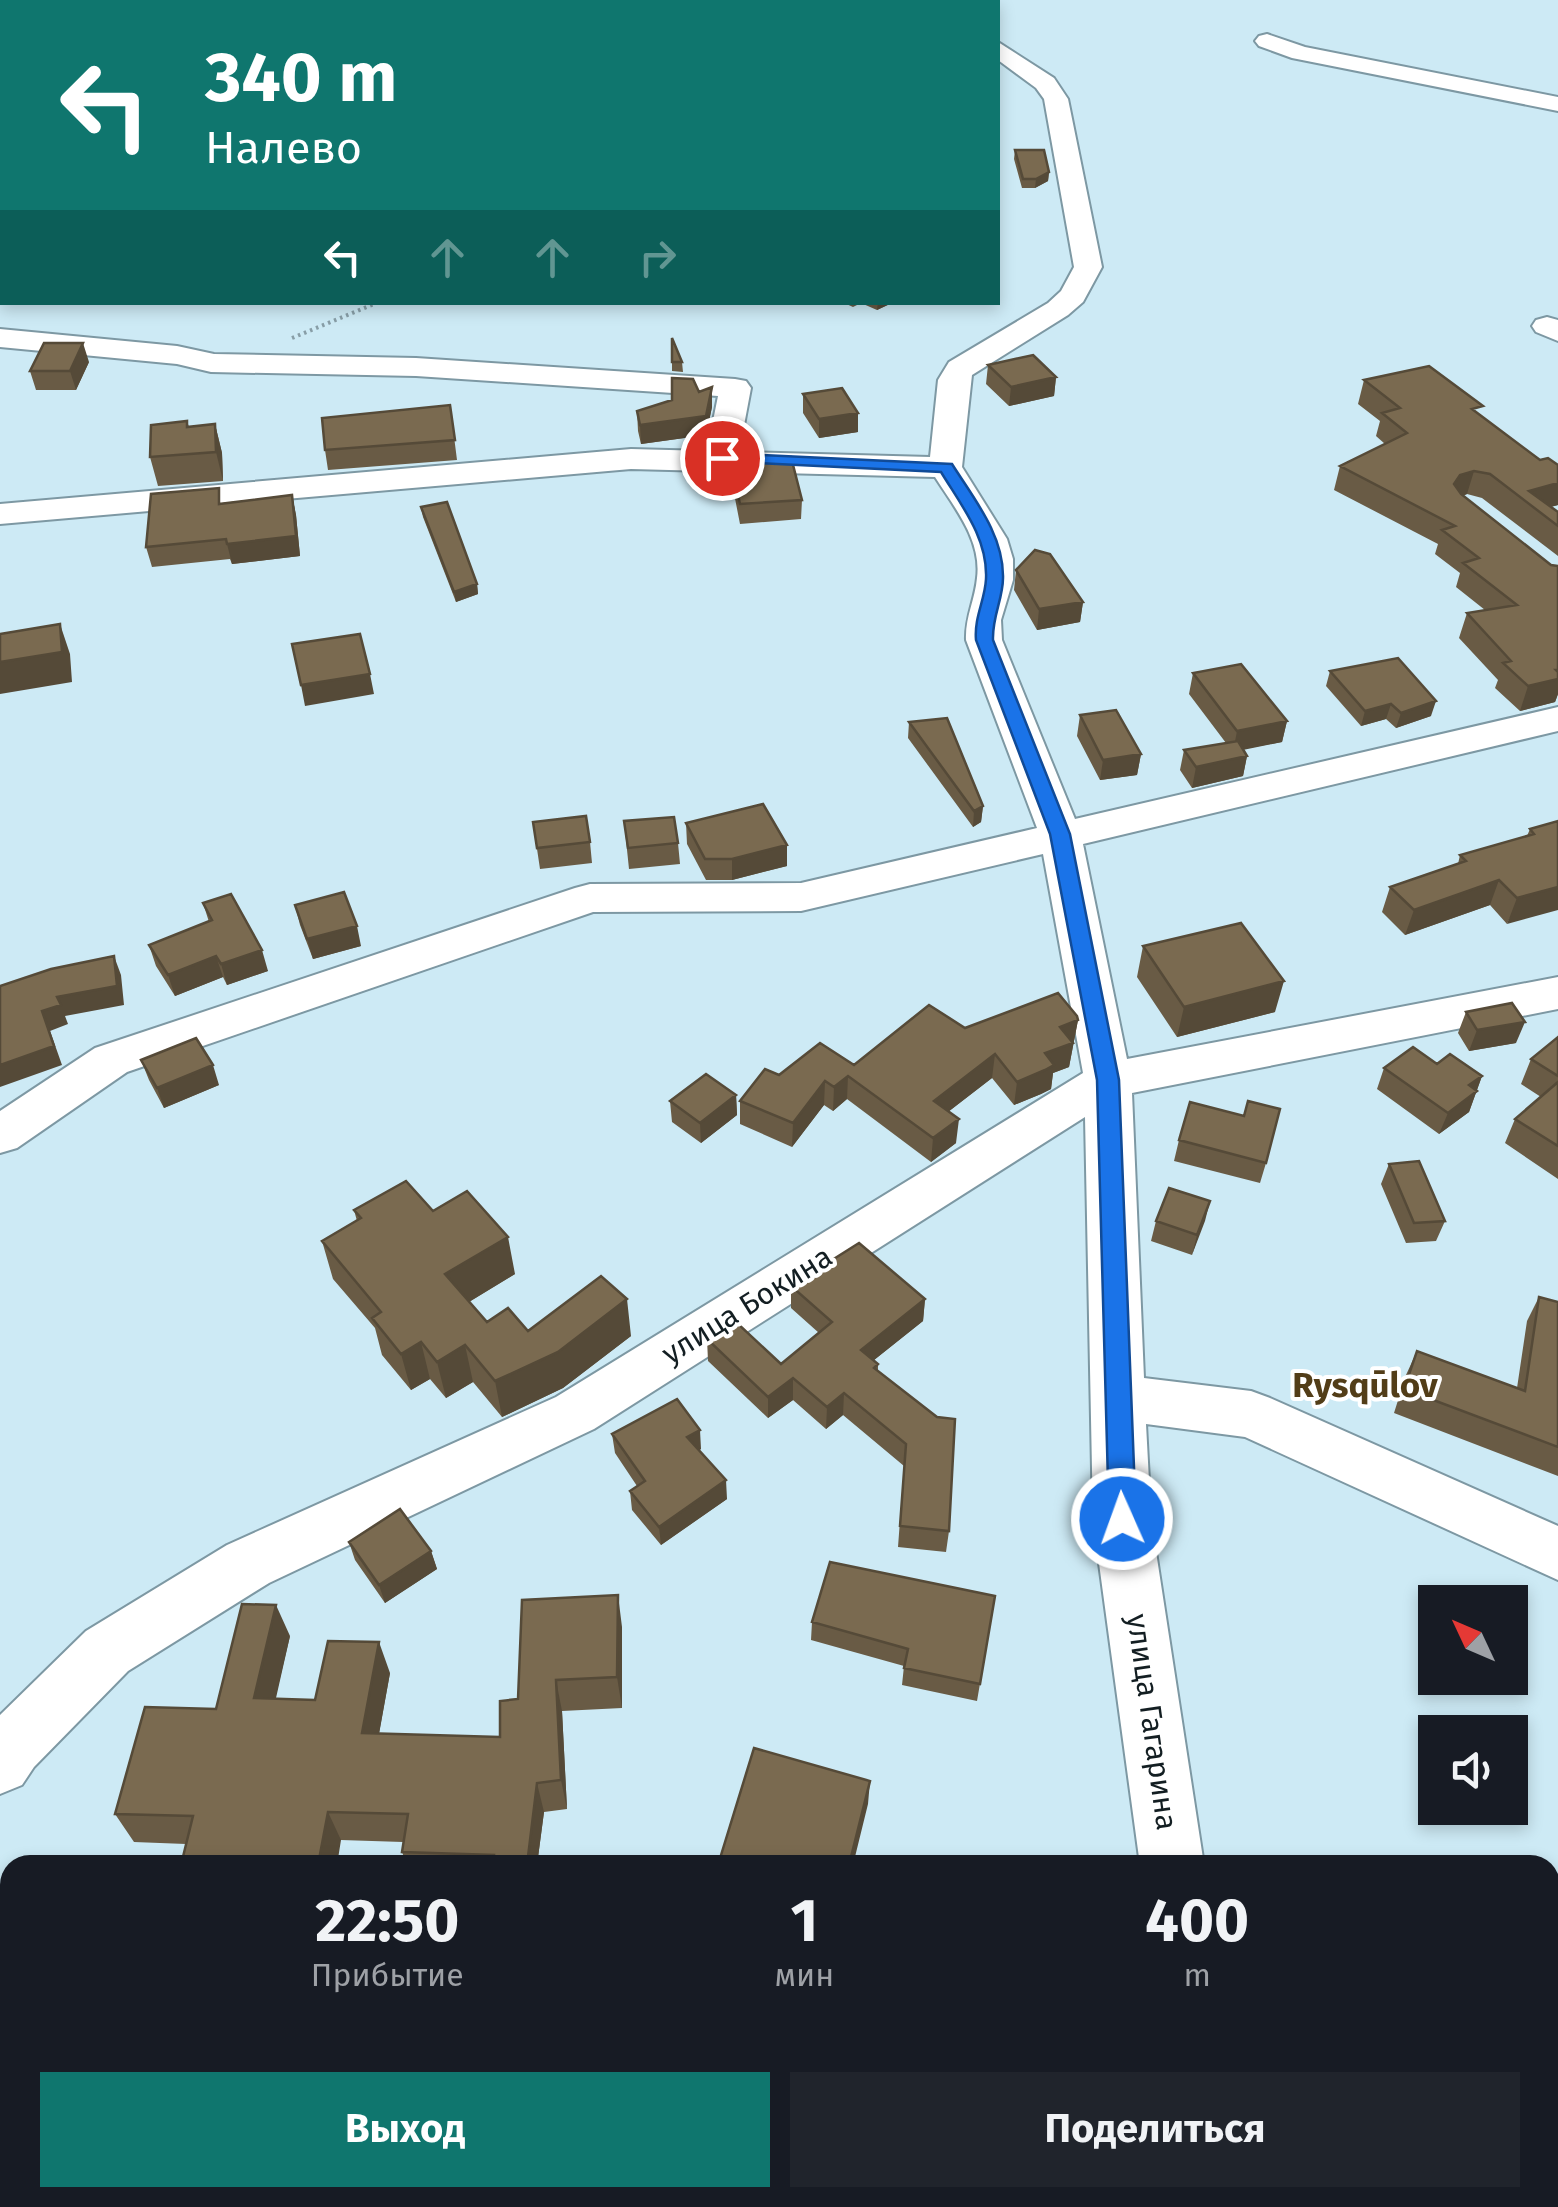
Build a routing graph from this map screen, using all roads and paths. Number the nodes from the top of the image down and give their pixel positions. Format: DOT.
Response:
graph roads {
  1 [pos="1267,41"];
  2 [pos="1000,50"];
  3 [pos="1558,104"];
  4 [pos="372,305"];
  5 [pos="0,338"];
  6 [pos="230,363"];
  7 [pos="722,458"];
  8 [pos="946,467"];
  9 [pos="0,514"];
  10 [pos="1558,719"];
  11 [pos="1060,834"];
  12 [pos="1558,994"];
  13 [pos="1108,1080"];
  14 [pos="0,1135"];
  15 [pos="1119,1398"];
  16 [pos="1558,1554"];
  17 [pos="0,1763"];
  18 [pos="1171,1855"];
  1 -- 3 [label="street"];
  2 -- 8 [label="street"];
  4 -- 6 [label="path"];
  5 -- 6 [label="street"];
  6 -- 7 [label="street"];
  7 -- 8 [label="street"];
  7 -- 9 [label="street"];
  8 -- 11 [label="street, улица Гагарина"];
  10 -- 11 [label="street"];
  11 -- 13 [label="street, улица Гагарина"];
  11 -- 14 [label="street"];
  12 -- 13 [label="street, улица Бокина"];
  13 -- 15 [label="street, улица Гагарина"];
  13 -- 17 [label="street, улица Бокина"];
  15 -- 16 [label="street"];
  15 -- 18 [label="street, улица Гагарина"];
}
